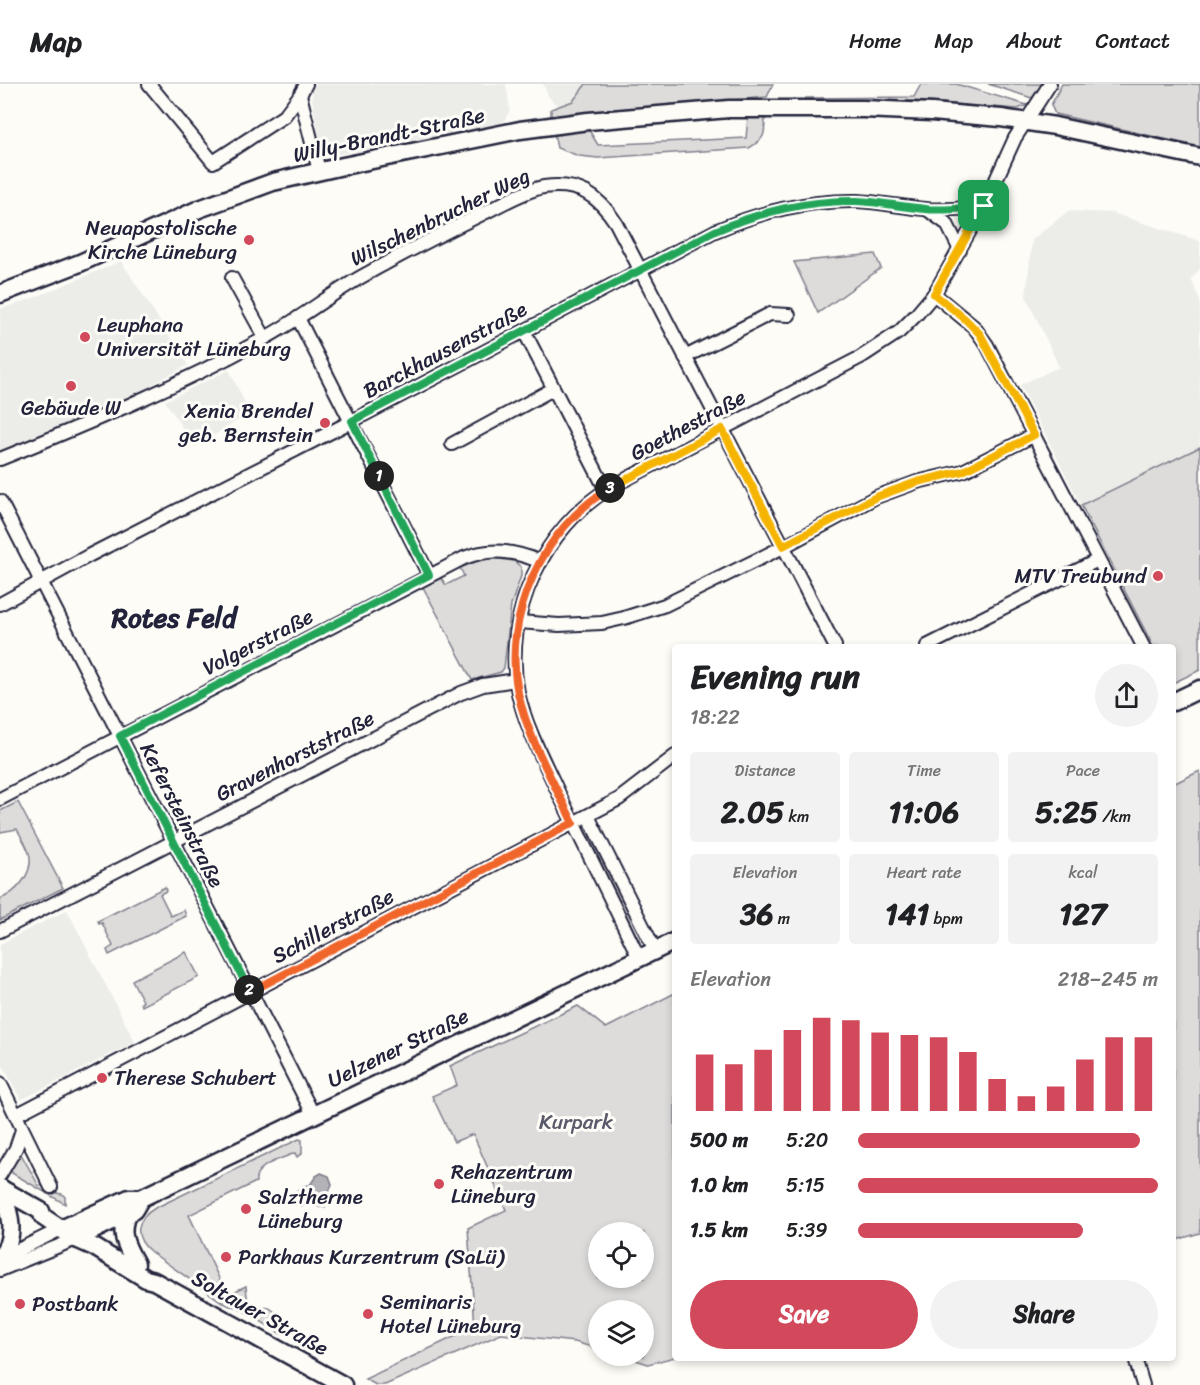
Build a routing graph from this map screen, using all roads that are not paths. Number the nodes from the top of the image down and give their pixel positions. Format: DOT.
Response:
graph roads {
  1 [pos="149,84"];
  2 [pos="1050,84"];
  3 [pos="303,90"];
  4 [pos="1024,121"];
  5 [pos="1200,157"];
  6 [pos="318,171"];
  7 [pos="984,206"];
  8 [pos="928,210"];
  9 [pos="960,250"];
  10 [pos="641,270"];
  11 [pos="232,278"];
  12 [pos="0,294"];
  13 [pos="934,294"];
  14 [pos="789,315"];
  15 [pos="298,318"];
  16 [pos="524,331"];
  17 [pos="266,338"];
  18 [pos="685,357"];
  19 [pos="553,389"];
  20 [pos="352,421"];
  21 [pos="722,429"];
  22 [pos="1034,435"];
  23 [pos="452,444"];
  24 [pos="0,459"];
  25 [pos="606,490"];
  26 [pos="0,501"];
  27 [pos="783,546"];
  28 [pos="1098,560"];
  29 [pos="541,562"];
  30 [pos="429,575"];
  31 [pos="41,582"];
  32 [pos="0,604"];
  33 [pos="519,622"];
  34 [pos="834,644"];
  35 [pos="931,644"];
  36 [pos="1142,644"];
  37 [pos="516,680"];
  38 [pos="1200,689"];
  39 [pos="1176,701"];
  40 [pos="120,736"];
  41 [pos="672,758"];
  42 [pos="0,799"];
  43 [pos="588,816"];
  44 [pos="573,823"];
  45 [pos="173,841"];
  46 [pos="0,931"];
  47 [pos="672,942"];
  48 [pos="655,950"];
  49 [pos="639,958"];
  50 [pos="250,992"];
  51 [pos="0,1083"];
  52 [pos="311,1110"];
  53 [pos="16,1115"];
  54 [pos="22,1130"];
  55 [pos="0,1184"];
  56 [pos="51,1187"];
  57 [pos="141,1198"];
  58 [pos="128,1213"];
  59 [pos="74,1231"];
  60 [pos="0,1257"];
  61 [pos="136,1264"];
  62 [pos="0,1270"];
  63 [pos="154,1281"];
  64 [pos="1136,1361"];
  65 [pos="343,1385"];
  66 [pos="1143,1385"];
  1 -- 3 [label="street"];
  2 -- 4 [label="street, Goethestraße"];
  3 -- 6 [label="street"];
  4 -- 5 [label="main road, Willy-Brandt-Straße"];
  4 -- 6 [label="main road, Willy-Brandt-Straße"];
  4 -- 7 [label="street, Goethestraße"];
  6 -- 12 [label="main road, Willy-Brandt-Straße"];
  7 -- 8 [label="street, Barckhausenstraße"];
  7 -- 9 [label="street, Goethestraße"];
  8 -- 9 [label="street"];
  8 -- 10 [label="street, Barckhausenstraße"];
  9 -- 13 [label="street, Goethestraße"];
  10 -- 15 [label="street, Wilschenbrucher Weg"];
  10 -- 16 [label="street, Barckhausenstraße"];
  10 -- 18 [label="street, Wilschenbrucher Weg"];
  11 -- 17 [label="street"];
  13 -- 21 [label="street, Goethestraße"];
  13 -- 22 [label="street"];
  14 -- 18 [label="street"];
  15 -- 17 [label="street, Wilschenbrucher Weg"];
  15 -- 20 [label="street"];
  16 -- 19 [label="street"];
  16 -- 20 [label="street, Barckhausenstraße"];
  17 -- 24 [label="street, Wilschenbrucher Weg"];
  18 -- 21 [label="street, Wilschenbrucher Weg"];
  19 -- 23 [label="street"];
  19 -- 25 [label="street"];
  20 -- 30 [label="street"];
  20 -- 31 [label="street, Barckhausenstraße"];
  21 -- 25 [label="street, Goethestraße"];
  21 -- 27 [label="street, Wilschenbrucher Weg"];
  22 -- 27 [label="street"];
  22 -- 28 [label="street"];
  25 -- 29 [label="street, Goethestraße"];
  26 -- 31 [label="street, Kefersteinstraße"];
  27 -- 33 [label="street"];
  27 -- 34 [label="street, Wilschenbrucher Weg"];
  28 -- 35 [label="street"];
  28 -- 36 [label="street"];
  29 -- 30 [label="street, Volgerstraße"];
  29 -- 33 [label="street, Goethestraße"];
  30 -- 40 [label="street, Volgerstraße"];
  31 -- 32 [label="street, Barckhausenstraße"];
  31 -- 40 [label="street, Kefersteinstraße"];
  33 -- 37 [label="street, Goethestraße"];
  37 -- 44 [label="street, Goethestraße"];
  37 -- 45 [label="street, Gravenhorststraße"];
  38 -- 39 [label="main road"];
  40 -- 42 [label="street, Volgerstraße"];
  40 -- 45 [label="street, Kefersteinstraße"];
  41 -- 43 [label="street"];
  43 -- 44 [label="street"];
  43 -- 48 [label="street"];
  44 -- 49 [label="street, Goethestraße"];
  44 -- 50 [label="street, Schillerstraße"];
  45 -- 46 [label="street, Gravenhorststraße"];
  45 -- 50 [label="street, Kefersteinstraße"];
  47 -- 48 [label="main road, Uelzener Straße"];
  48 -- 49 [label="main road, Uelzener Straße"];
  49 -- 52 [label="main road, Uelzener Straße"];
  50 -- 52 [label="street, Kefersteinstraße"];
  50 -- 53 [label="street, Schillerstraße"];
  51 -- 53 [label="street"];
  52 -- 57 [label="main road, Uelzener Straße"];
  53 -- 54 [label="street"];
  54 -- 55 [label="street"];
  54 -- 56 [label="street"];
  55 -- 59 [label="main road"];
  55 -- 60 [label="main road"];
  57 -- 58 [label="main road, Uelzener Straße"];
  57 -- 59 [label="main road, Uelzener Straße"];
  58 -- 59 [label="main road, Uelzener Straße"];
  58 -- 61 [label="main road"];
  59 -- 60 [label="street"];
  59 -- 61 [label="main road, Soltauer Straße"];
  59 -- 62 [label="street"];
  59 -- 63 [label="main road, Soltauer Straße"];
  61 -- 63 [label="main road, Soltauer Straße"];
  63 -- 65 [label="main road, Soltauer Straße"];
  64 -- 66 [label="street"];
}
